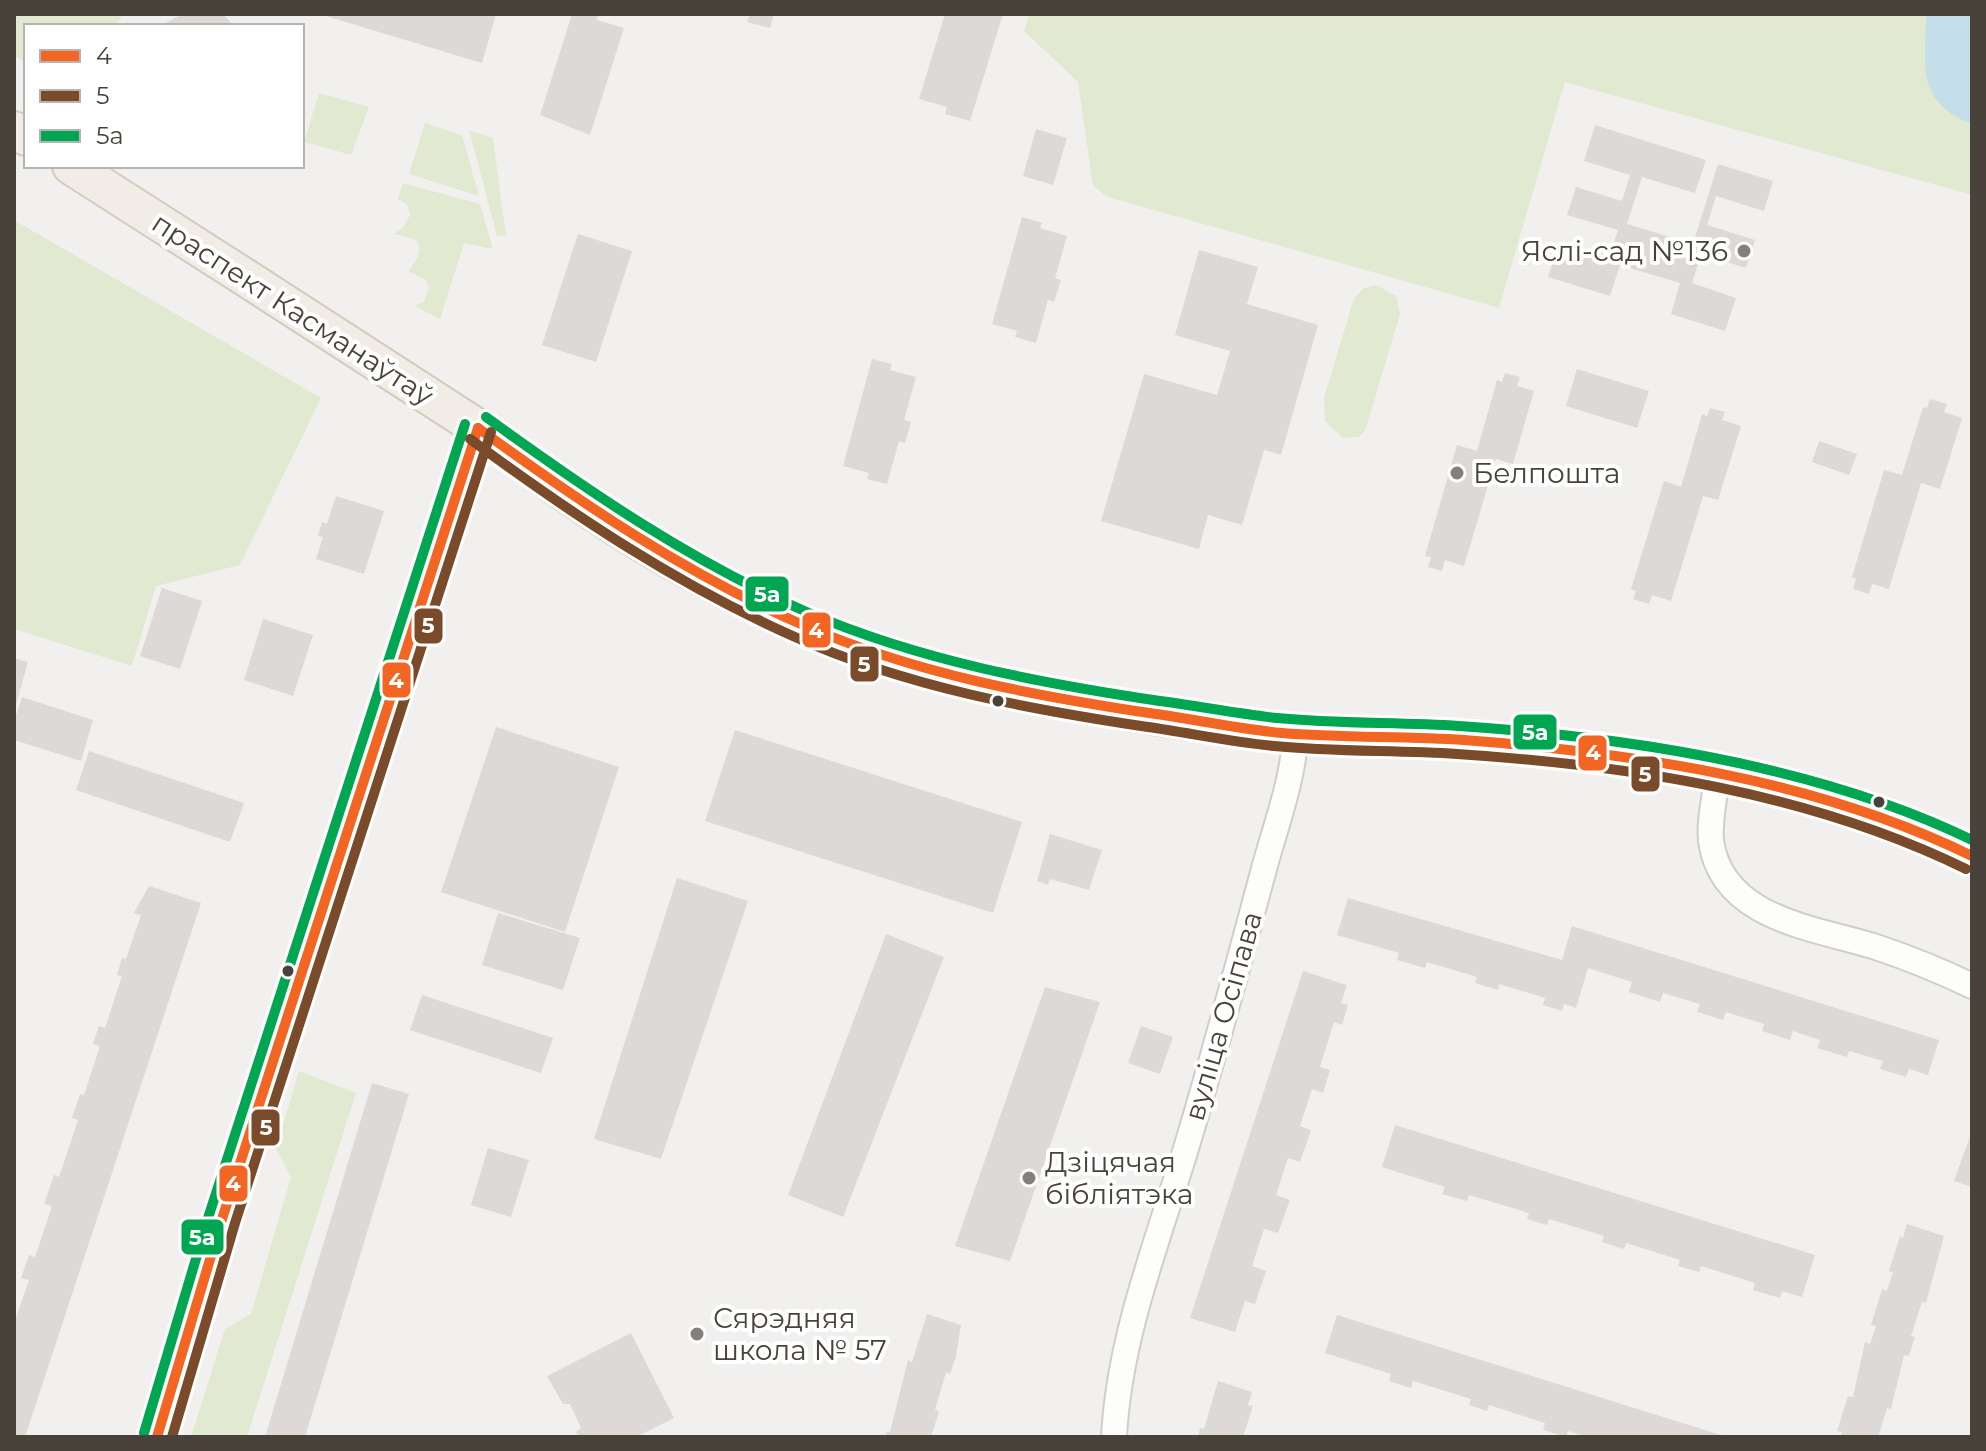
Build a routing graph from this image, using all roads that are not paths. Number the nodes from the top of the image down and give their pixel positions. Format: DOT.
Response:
graph roads {
  1 [pos="74,168"];
  2 [pos="478,428"];
  3 [pos="1296,734"];
  4 [pos="1718,774"];
  5 [pos="1972,856"];
  6 [pos="1972,986"];
  7 [pos="157,1437"];
  8 [pos="1114,1437"];
  1 -- 2 [label="main road, праспект Касманаўтаў"];
  2 -- 3 [label="main road, праспект Касманаўтаў"];
  2 -- 7 [label="main road"];
  3 -- 4 [label="main road, праспект Касманаўтаў"];
  3 -- 8 [label="street, вуліца Осіпава"];
  4 -- 5 [label="main road, праспект Касманаўтаў"];
  4 -- 6 [label="street"];
}
